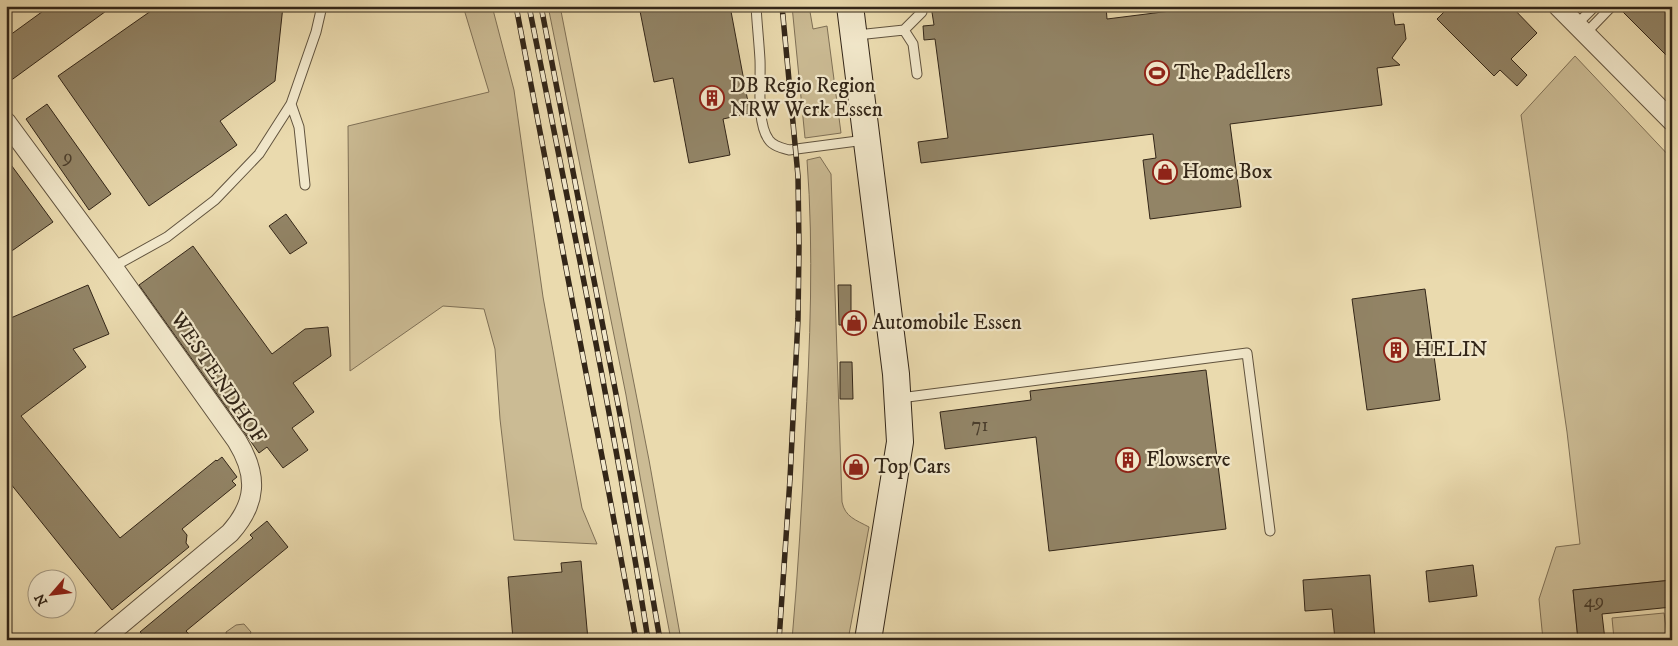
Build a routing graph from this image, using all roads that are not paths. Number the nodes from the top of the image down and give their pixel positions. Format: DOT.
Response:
graph roads {
  1 [pos="322,6"];
  2 [pos="756,6"];
  3 [pos="850,6"];
  4 [pos="922,6"];
  5 [pos="1558,6"];
  6 [pos="1595,6"];
  7 [pos="1612,6"];
  8 [pos="1580,29"];
  9 [pos="904,30"];
  10 [pos="854,35"];
  11 [pos="917,74"];
  12 [pos="291,104"];
  13 [pos="6,122"];
  14 [pos="1672,122"];
  15 [pos="868,140"];
  16 [pos="306,185"];
  17 [pos="114,266"];
  18 [pos="897,398"];
  19 [pos="1270,531"];
  20 [pos="102,640"];
  21 [pos="868,640"];
  1 -- 12 [label="lane"];
  2 -- 15 [label="lane"];
  3 -- 10 [label="street"];
  4 -- 9 [label="lane"];
  5 -- 8 [label="street"];
  6 -- 8 [label="lane"];
  7 -- 8 [label="lane"];
  8 -- 14 [label="street"];
  9 -- 10 [label="lane"];
  9 -- 11 [label="lane"];
  10 -- 15 [label="street"];
  12 -- 16 [label="lane"];
  12 -- 17 [label="lane"];
  13 -- 17 [label="street, WESTENDHOF"];
  15 -- 18 [label="street"];
  17 -- 20 [label="street, WESTENDHOF"];
  18 -- 19 [label="lane"];
  18 -- 21 [label="street"];
}
